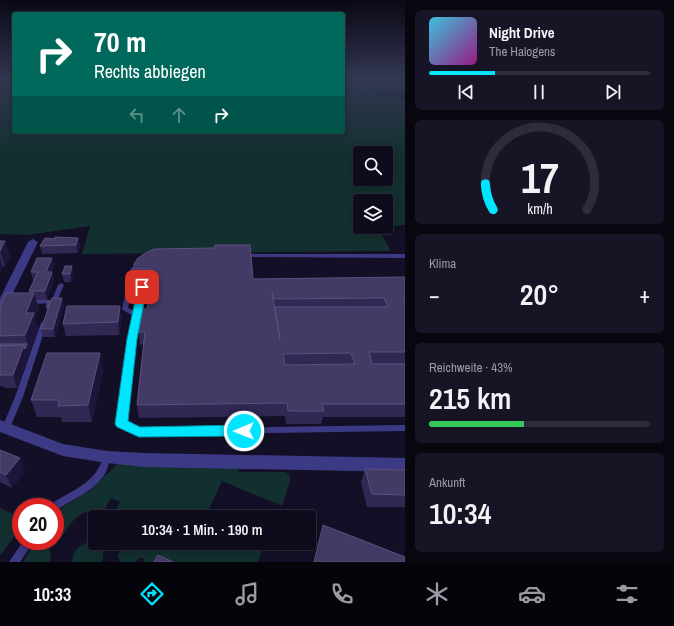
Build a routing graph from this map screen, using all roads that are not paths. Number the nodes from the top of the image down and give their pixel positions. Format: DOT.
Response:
graph roads {
  1 [pos="33,242"];
  2 [pos="237,256"];
  3 [pos="405,256"];
  4 [pos="144,263"];
  5 [pos="60,285"];
  6 [pos="142,287"];
  7 [pos="25,302"];
  8 [pos="4,303"];
  9 [pos="137,315"];
  10 [pos="46,316"];
  11 [pos="3,427"];
  12 [pos="405,428"];
  13 [pos="107,457"];
  14 [pos="405,465"];
  15 [pos="64,500"];
  16 [pos="23,550"];
  17 [pos="14,562"];
  1 -- 8 [label="street"];
  2 -- 3 [label="lane"];
  4 -- 9 [label="lane"];
  5 -- 7 [label="lane"];
  6 -- 9 [label="lane"];
  9 -- 12 [label="lane"];
  10 -- 11 [label="lane"];
  11 -- 13 [label="street"];
  13 -- 14 [label="street"];
  13 -- 15 [label="lane"];
  16 -- 17 [label="lane"];
}
